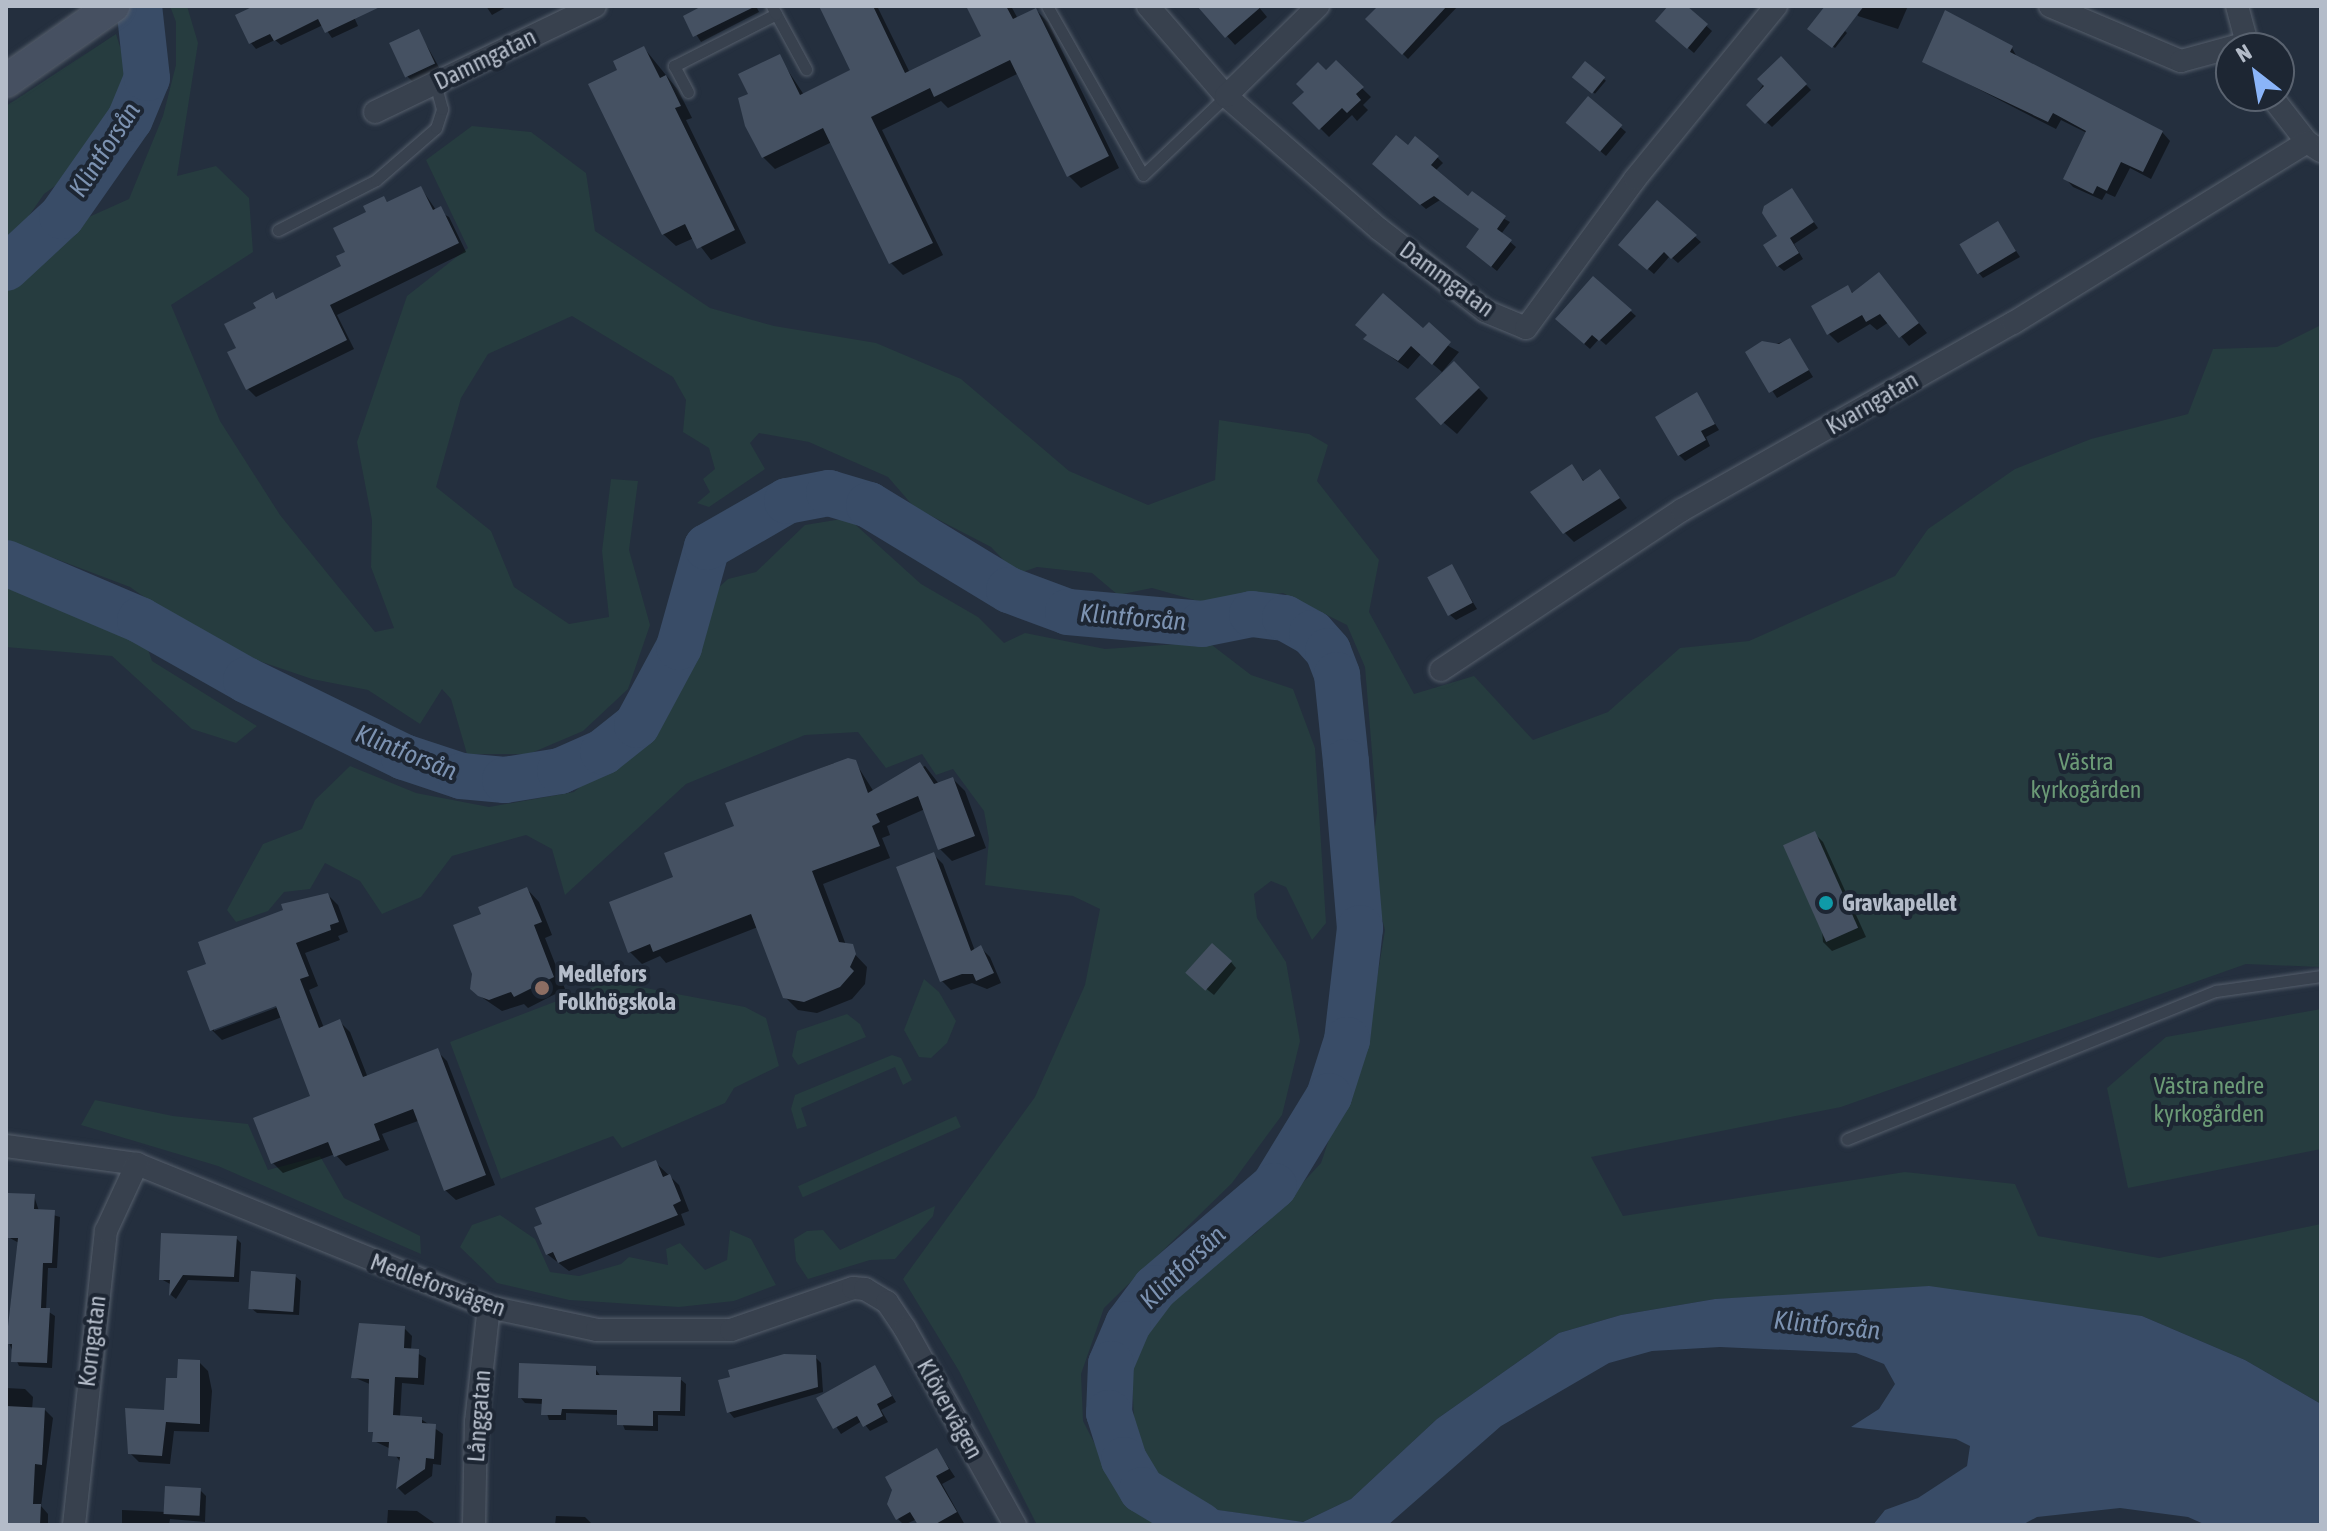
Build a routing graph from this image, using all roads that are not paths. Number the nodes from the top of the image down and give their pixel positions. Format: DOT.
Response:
graph roads {
  1 [pos="595,6"];
  2 [pos="1047,6"];
  3 [pos="1148,6"];
  4 [pos="1318,6"];
  5 [pos="1776,6"];
  6 [pos="2050,6"];
  7 [pos="2237,6"];
  8 [pos="774,10"];
  9 [pos="100,15"];
  10 [pos="2244,32"];
  11 [pos="2215,53"];
  12 [pos="806,69"];
  13 [pos="6,81"];
  14 [pos="435,83"];
  15 [pos="688,92"];
  16 [pos="1226,96"];
  17 [pos="375,112"];
  18 [pos="2284,112"];
  19 [pos="2314,147"];
  20 [pos="278,230"];
  21 [pos="1441,670"];
  22 [pos="2321,976"];
  23 [pos="1847,1139"];
  24 [pos="6,1146"];
  25 [pos="137,1164"];
  26 [pos="879,1296"];
  27 [pos="489,1307"];
  28 [pos="74,1525"];
  29 [pos="474,1525"];
  30 [pos="1015,1525"];
  1 -- 14 [label="street, Dammgatan"];
  2 -- 16 [label="lane"];
  3 -- 16 [label="street, Dammgatan"];
  4 -- 16 [label="street"];
  5 -- 16 [label="street, Dammgatan"];
  6 -- 11 [label="street"];
  7 -- 10 [label="street"];
  8 -- 12 [label="lane"];
  8 -- 15 [label="lane"];
  9 -- 13 [label="main road"];
  14 -- 17 [label="street, Dammgatan"];
  14 -- 20 [label="lane"];
  18 -- 19 [label="street"];
  19 -- 21 [label="street, Kvarngatan"];
  22 -- 23 [label="lane"];
  24 -- 25 [label="street, Medleforsvägen"];
  25 -- 27 [label="street, Medleforsvägen"];
  25 -- 28 [label="street, Korngatan"];
  26 -- 27 [label="street, Medleforsvägen"];
  26 -- 30 [label="street, Klövervägen"];
  27 -- 29 [label="street, Långgatan"];
}
